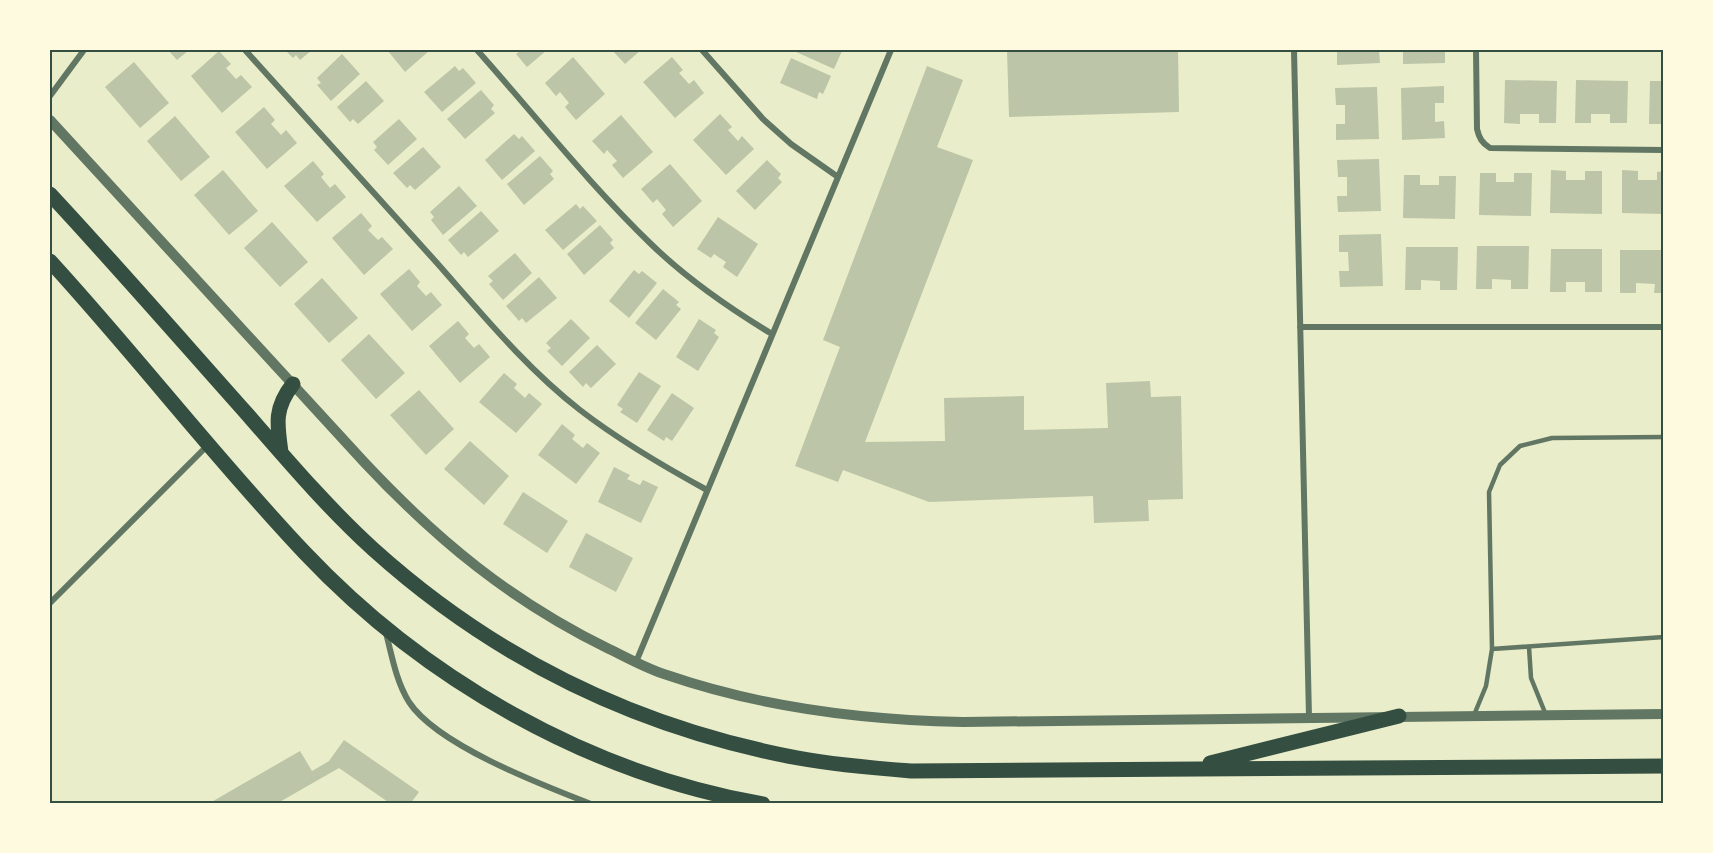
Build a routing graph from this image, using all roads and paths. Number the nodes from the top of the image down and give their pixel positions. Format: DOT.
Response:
graph roads {
  1 [pos="84,50"];
  2 [pos="244,50"];
  3 [pos="477,50"];
  4 [pos="702,50"];
  5 [pos="891,50"];
  6 [pos="1294,50"];
  7 [pos="1476,50"];
  8 [pos="50,96"];
  9 [pos="50,120"];
  10 [pos="1664,150"];
  11 [pos="838,177"];
  12 [pos="50,194"];
  13 [pos="50,261"];
  14 [pos="1300,327"];
  15 [pos="1664,327"];
  16 [pos="772,334"];
  17 [pos="293,384"];
  18 [pos="1664,437"];
  19 [pos="208,445"];
  20 [pos="281,452"];
  21 [pos="707,490"];
  22 [pos="50,603"];
  23 [pos="384,626"];
  24 [pos="1664,637"];
  25 [pos="1529,647"];
  26 [pos="1492,649"];
  27 [pos="636,662"];
  28 [pos="1664,714"];
  29 [pos="1474,715"];
  30 [pos="1546,715"];
  31 [pos="1399,716"];
  32 [pos="1309,717"];
  33 [pos="1664,766"];
  34 [pos="1184,770"];
  35 [pos="591,804"];
  36 [pos="763,804"];
  1 -- 8 [label="street"];
  2 -- 21 [label="street"];
  3 -- 16 [label="street"];
  4 -- 11 [label="street"];
  5 -- 11 [label="street"];
  6 -- 14 [label="street"];
  7 -- 10 [label="street"];
  9 -- 17 [label="street"];
  11 -- 16 [label="street"];
  12 -- 20 [label="main road"];
  13 -- 19 [label="main road"];
  14 -- 15 [label="street"];
  14 -- 32 [label="street"];
  16 -- 21 [label="street"];
  17 -- 20 [label="main road"];
  17 -- 27 [label="street"];
  18 -- 26 [label="lane"];
  19 -- 22 [label="street"];
  19 -- 23 [label="main road"];
  20 -- 34 [label="main road"];
  21 -- 27 [label="street"];
  23 -- 35 [label="street"];
  23 -- 36 [label="main road"];
  24 -- 25 [label="lane"];
  25 -- 26 [label="lane"];
  25 -- 30 [label="lane"];
  26 -- 29 [label="lane"];
  27 -- 32 [label="street"];
  28 -- 30 [label="street"];
  29 -- 30 [label="street"];
  29 -- 31 [label="street"];
  31 -- 32 [label="street"];
  31 -- 34 [label="main road"];
  33 -- 34 [label="main road"];
}
